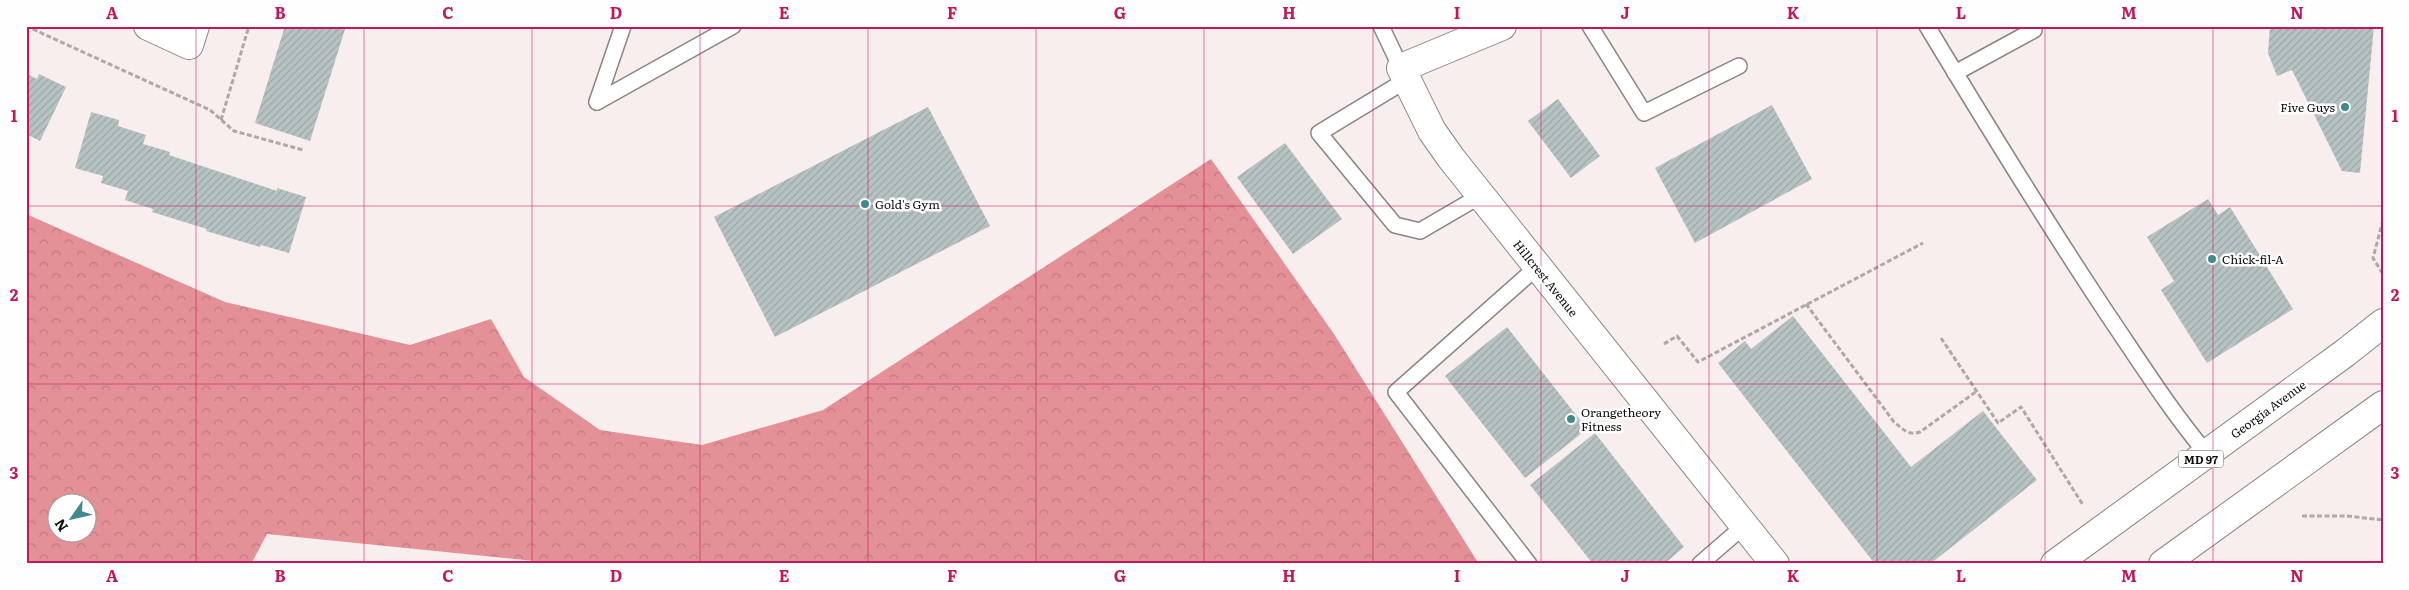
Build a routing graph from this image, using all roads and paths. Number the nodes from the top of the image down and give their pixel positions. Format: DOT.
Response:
graph roads {
  1 [pos="26,26"];
  2 [pos="148,26"];
  3 [pos="196,26"];
  4 [pos="249,26"];
  5 [pos="623,26"];
  6 [pos="733,26"];
  7 [pos="1381,26"];
  8 [pos="1502,26"];
  9 [pos="1590,26"];
  10 [pos="1927,26"];
  11 [pos="2032,26"];
  12 [pos="1739,66"];
  13 [pos="1955,73"];
  14 [pos="1404,74"];
  15 [pos="221,120"];
  16 [pos="303,150"];
  17 [pos="1480,196"];
  18 [pos="2383,220"];
  19 [pos="1923,243"];
  20 [pos="1537,267"];
  21 [pos="2383,274"];
  22 [pos="1806,304"];
  23 [pos="2383,323"];
  24 [pos="1941,338"];
  25 [pos="1664,344"];
  26 [pos="1977,391"];
  27 [pos="2383,405"];
  28 [pos="2383,430"];
  29 [pos="2337,438"];
  30 [pos="2207,454"];
  31 [pos="2084,508"];
  32 [pos="2302,516"];
  33 [pos="2383,520"];
  34 [pos="1745,525"];
  35 [pos="1529,564"];
  36 [pos="1700,564"];
  37 [pos="1775,564"];
  38 [pos="2055,564"];
  39 [pos="2163,564"];
  1 -- 15 [label="path"];
  2 -- 3 [label="street"];
  4 -- 15 [label="path"];
  5 -- 6 [label="lane"];
  7 -- 14 [label="lane"];
  8 -- 14 [label="street"];
  9 -- 12 [label="lane"];
  10 -- 13 [label="lane"];
  11 -- 13 [label="lane"];
  13 -- 30 [label="lane"];
  14 -- 17 [label="street, Hillcrest Avenue"];
  14 -- 17 [label="lane"];
  15 -- 16 [label="path"];
  17 -- 20 [label="street, Hillcrest Avenue"];
  18 -- 21 [label="path"];
  19 -- 22 [label="path"];
  20 -- 34 [label="street, Hillcrest Avenue"];
  20 -- 35 [label="lane"];
  22 -- 25 [label="path"];
  22 -- 26 [label="path"];
  23 -- 30 [label="street, Georgia Avenue / MD 97"];
  24 -- 26 [label="path"];
  26 -- 31 [label="path"];
  27 -- 29 [label="street"];
  28 -- 29 [label="street"];
  29 -- 39 [label="street"];
  30 -- 38 [label="street, Georgia Avenue / MD 97"];
  32 -- 33 [label="path"];
  34 -- 36 [label="lane"];
  34 -- 37 [label="street, Hillcrest Avenue"];
}
